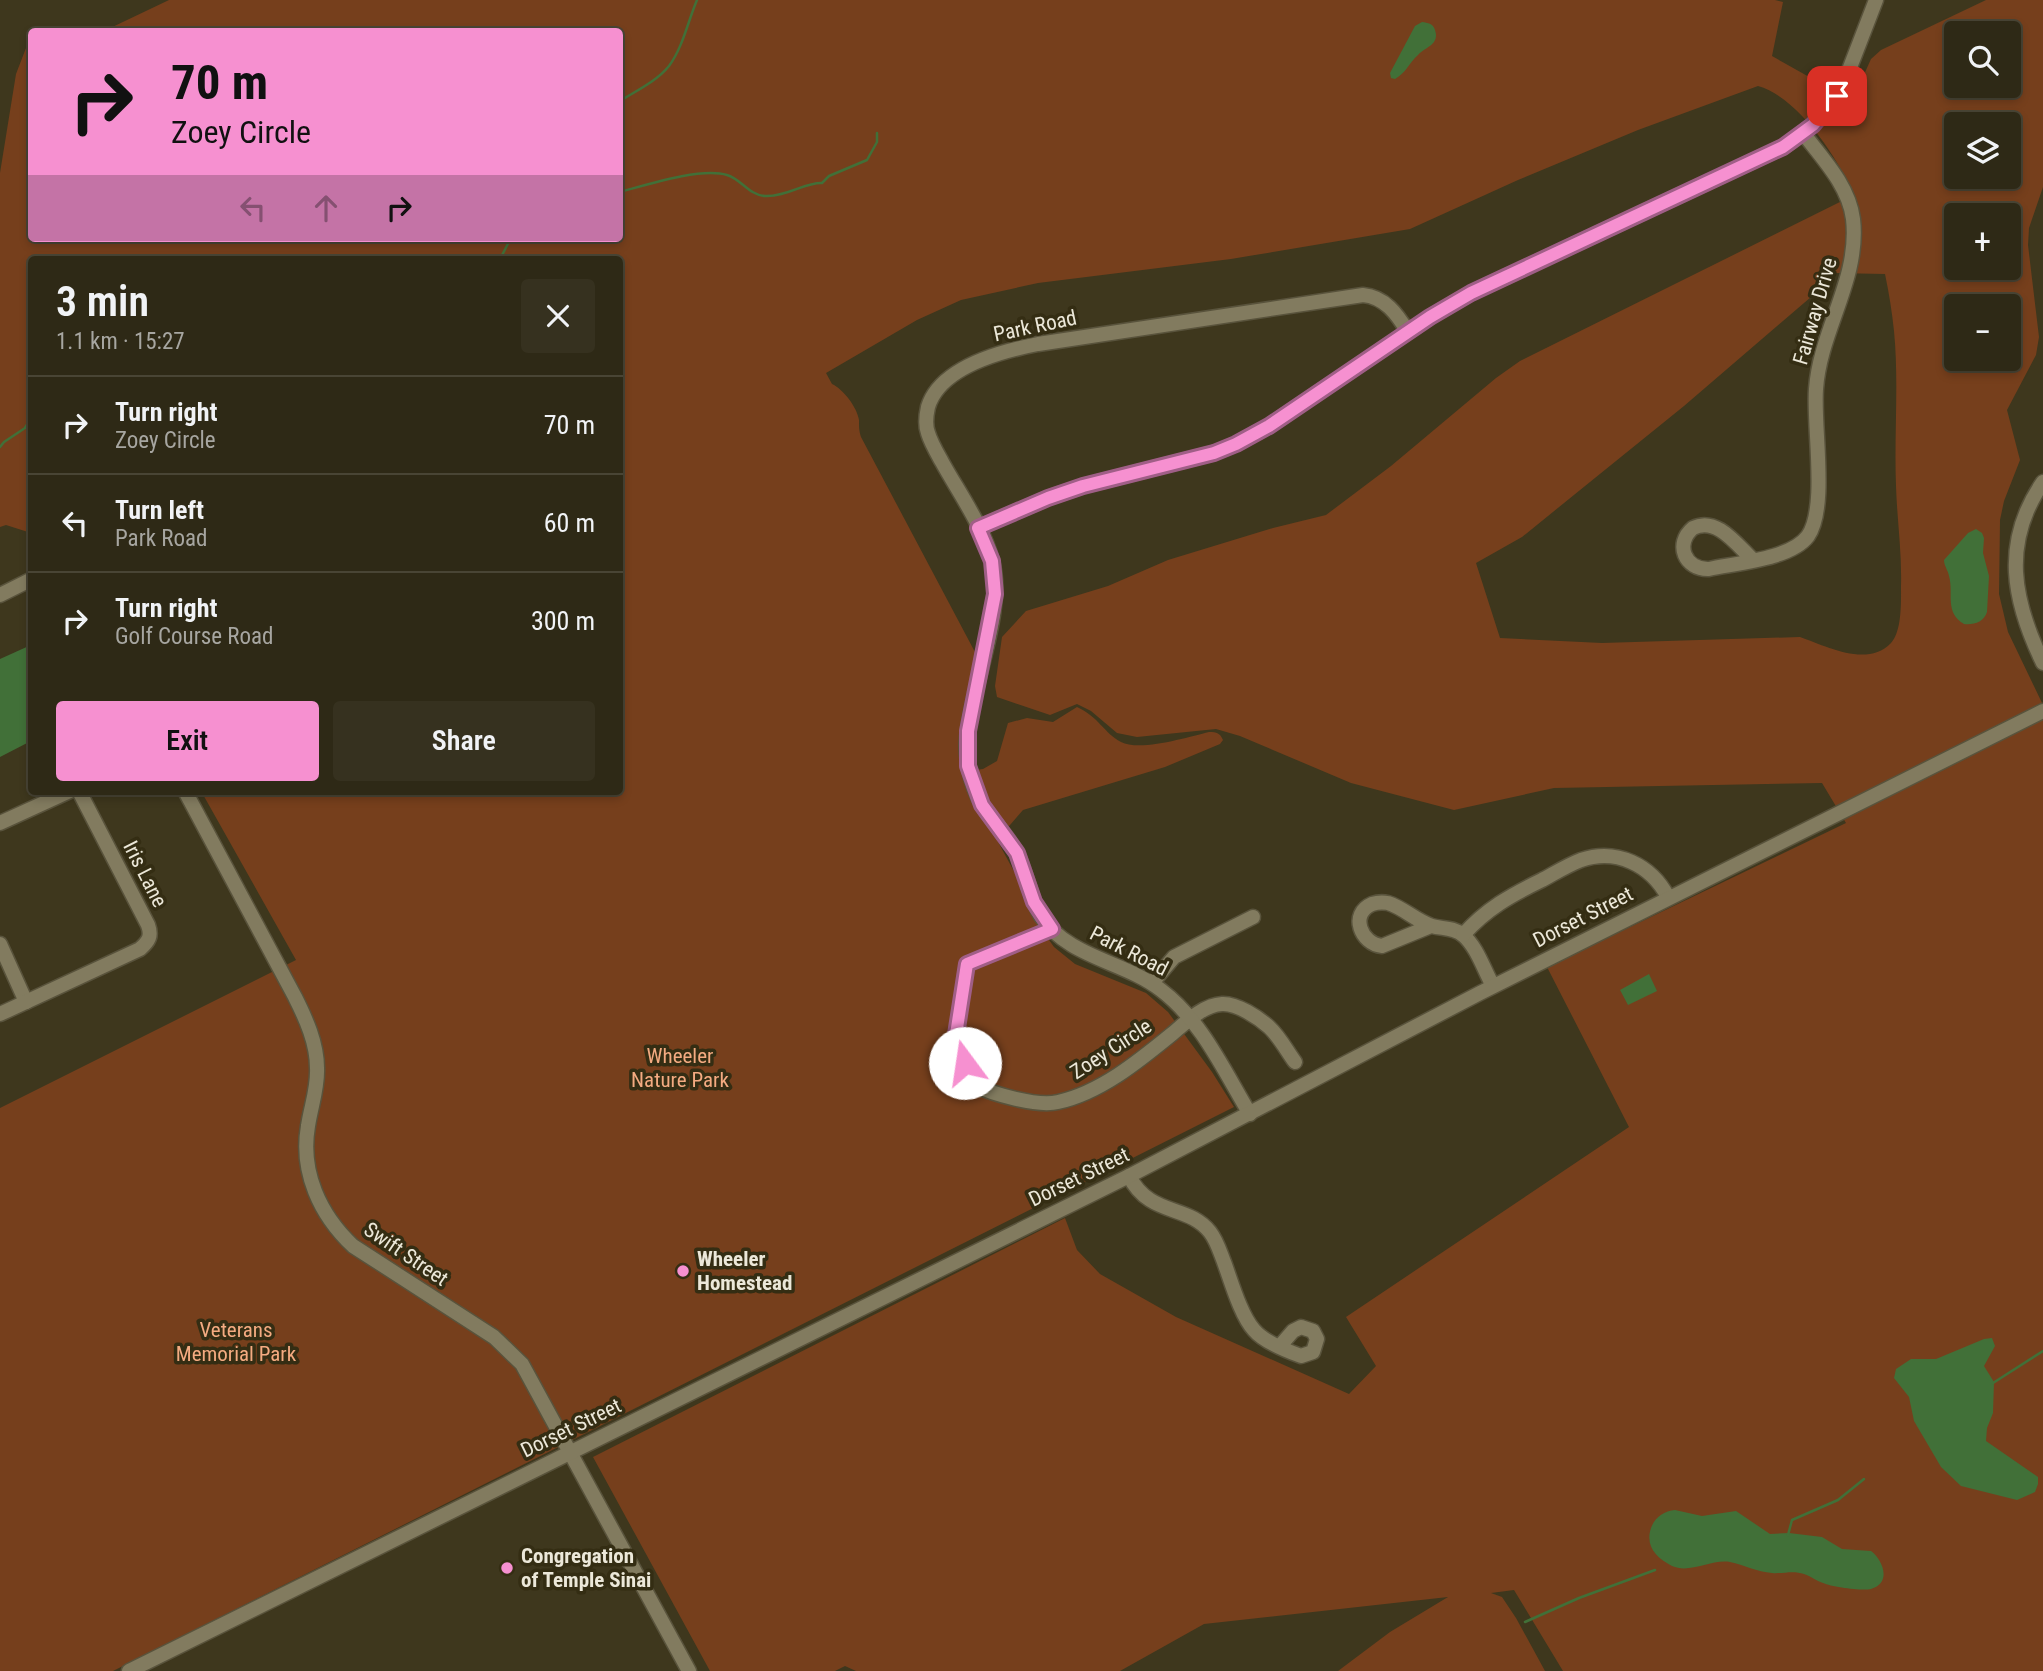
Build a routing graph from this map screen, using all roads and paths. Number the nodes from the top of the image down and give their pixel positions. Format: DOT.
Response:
graph roads {
  1 [pos="1876,0"];
  2 [pos="1803,133"];
  3 [pos="1408,332"];
  4 [pos="2043,482"];
  5 [pos="978,528"];
  6 [pos="1753,560"];
  7 [pos="28,581"];
  8 [pos="0,595"];
  9 [pos="2043,663"];
  10 [pos="2043,710"];
  11 [pos="61,795"];
  12 [pos="81,795"];
  13 [pos="187,795"];
  14 [pos="0,823"];
  15 [pos="1668,897"];
  16 [pos="1253,918"];
  17 [pos="1431,926"];
  18 [pos="1052,929"];
  19 [pos="1463,935"];
  20 [pos="0,944"];
  21 [pos="1152,983"];
  22 [pos="1493,986"];
  23 [pos="26,1002"];
  24 [pos="0,1014"];
  25 [pos="1191,1018"];
  26 [pos="1294,1062"];
  27 [pos="1250,1114"];
  28 [pos="1129,1176"];
  29 [pos="1280,1346"];
  30 [pos="570,1451"];
  31 [pos="129,1671"];
  32 [pos="690,1671"];
  1 -- 2 [label="street"];
  2 -- 3 [label="street"];
  2 -- 6 [label="street, Fairway Drive"];
  3 -- 5 [label="street"];
  3 -- 5 [label="street, Park Road"];
  4 -- 9 [label="street"];
  5 -- 18 [label="street, Park Road"];
  6 -- 6 [label="street, Fairway Drive"];
  7 -- 8 [label="street"];
  10 -- 15 [label="street, Dorset Street"];
  11 -- 14 [label="street"];
  12 -- 23 [label="street, Iris Lane"];
  13 -- 30 [label="street, Swift Street"];
  15 -- 19 [label="street"];
  15 -- 22 [label="street, Dorset Street"];
  16 -- 21 [label="street"];
  17 -- 17 [label="street"];
  17 -- 19 [label="street"];
  18 -- 21 [label="street, Park Road"];
  18 -- 25 [label="street, Zoey Circle"];
  19 -- 22 [label="street"];
  20 -- 23 [label="street"];
  21 -- 25 [label="street, Park Road"];
  22 -- 27 [label="street, Dorset Street"];
  23 -- 24 [label="street, Iris Lane"];
  25 -- 26 [label="street"];
  25 -- 27 [label="street, Park Road"];
  27 -- 28 [label="street, Dorset Street"];
  28 -- 29 [label="street"];
  28 -- 30 [label="street, Dorset Street"];
  30 -- 31 [label="street, Dorset Street"];
  30 -- 32 [label="street, Swift Street"];
}
